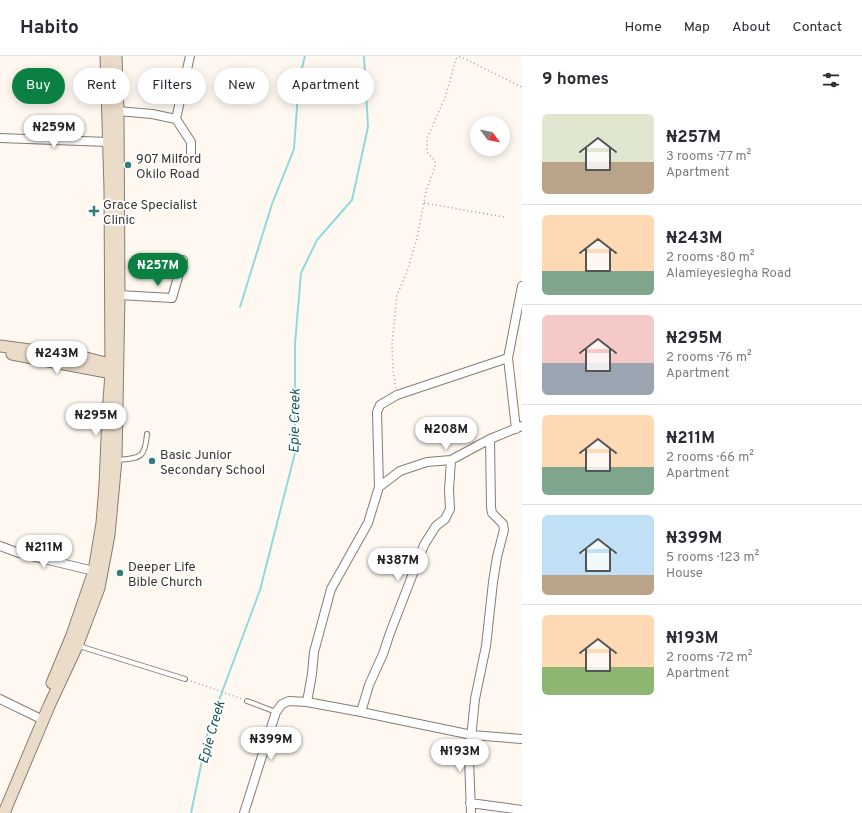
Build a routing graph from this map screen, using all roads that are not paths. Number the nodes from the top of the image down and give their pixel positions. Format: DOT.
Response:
graph roads {
  1 [pos="106,56"];
  2 [pos="116,56"];
  3 [pos="190,56"];
  4 [pos="118,111"];
  5 [pos="176,119"];
  6 [pos="0,138"];
  7 [pos="108,142"];
  8 [pos="191,159"];
  9 [pos="183,260"];
  10 [pos="522,286"];
  11 [pos="119,295"];
  12 [pos="520,302"];
  13 [pos="0,346"];
  14 [pos="0,352"];
  15 [pos="508,358"];
  16 [pos="114,369"];
  17 [pos="519,428"];
  18 [pos="147,434"];
  19 [pos="490,439"];
  20 [pos="116,460"];
  21 [pos="451,460"];
  22 [pos="379,488"];
  23 [pos="0,546"];
  24 [pos="94,571"];
  25 [pos="77,646"];
  26 [pos="185,679"];
  27 [pos="0,699"];
  28 [pos="247,701"];
  29 [pos="307,702"];
  30 [pos="276,712"];
  31 [pos="361,712"];
  32 [pos="37,717"];
  33 [pos="472,735"];
  34 [pos="522,739"];
  35 [pos="0,803"];
  36 [pos="470,803"];
  37 [pos="522,810"];
  38 [pos="4,813"];
  39 [pos="244,813"];
  40 [pos="471,813"];
  1 -- 7 [label="main road"];
  2 -- 4 [label="main road"];
  3 -- 5 [label="street"];
  4 -- 5 [label="street"];
  4 -- 11 [label="main road"];
  5 -- 8 [label="street"];
  6 -- 7 [label="street"];
  7 -- 16 [label="main road"];
  9 -- 11 [label="street"];
  10 -- 12 [label="street"];
  11 -- 16 [label="main road"];
  12 -- 15 [label="street"];
  13 -- 16 [label="main road"];
  14 -- 16 [label="main road"];
  15 -- 17 [label="street"];
  15 -- 22 [label="street"];
  16 -- 20 [label="main road"];
  16 -- 24 [label="main road"];
  17 -- 19 [label="street"];
  18 -- 20 [label="lane"];
  19 -- 21 [label="street"];
  19 -- 33 [label="street"];
  20 -- 25 [label="main road"];
  21 -- 22 [label="street"];
  21 -- 31 [label="street"];
  22 -- 29 [label="street"];
  23 -- 24 [label="street"];
  24 -- 32 [label="main road"];
  25 -- 26 [label="lane"];
  25 -- 38 [label="main road"];
  27 -- 32 [label="street"];
  28 -- 30 [label="lane"];
  29 -- 30 [label="street"];
  29 -- 31 [label="street"];
  30 -- 39 [label="street"];
  31 -- 33 [label="street"];
  32 -- 35 [label="main road"];
  33 -- 34 [label="street"];
  33 -- 36 [label="street"];
  36 -- 37 [label="street"];
  36 -- 40 [label="street"];
}
